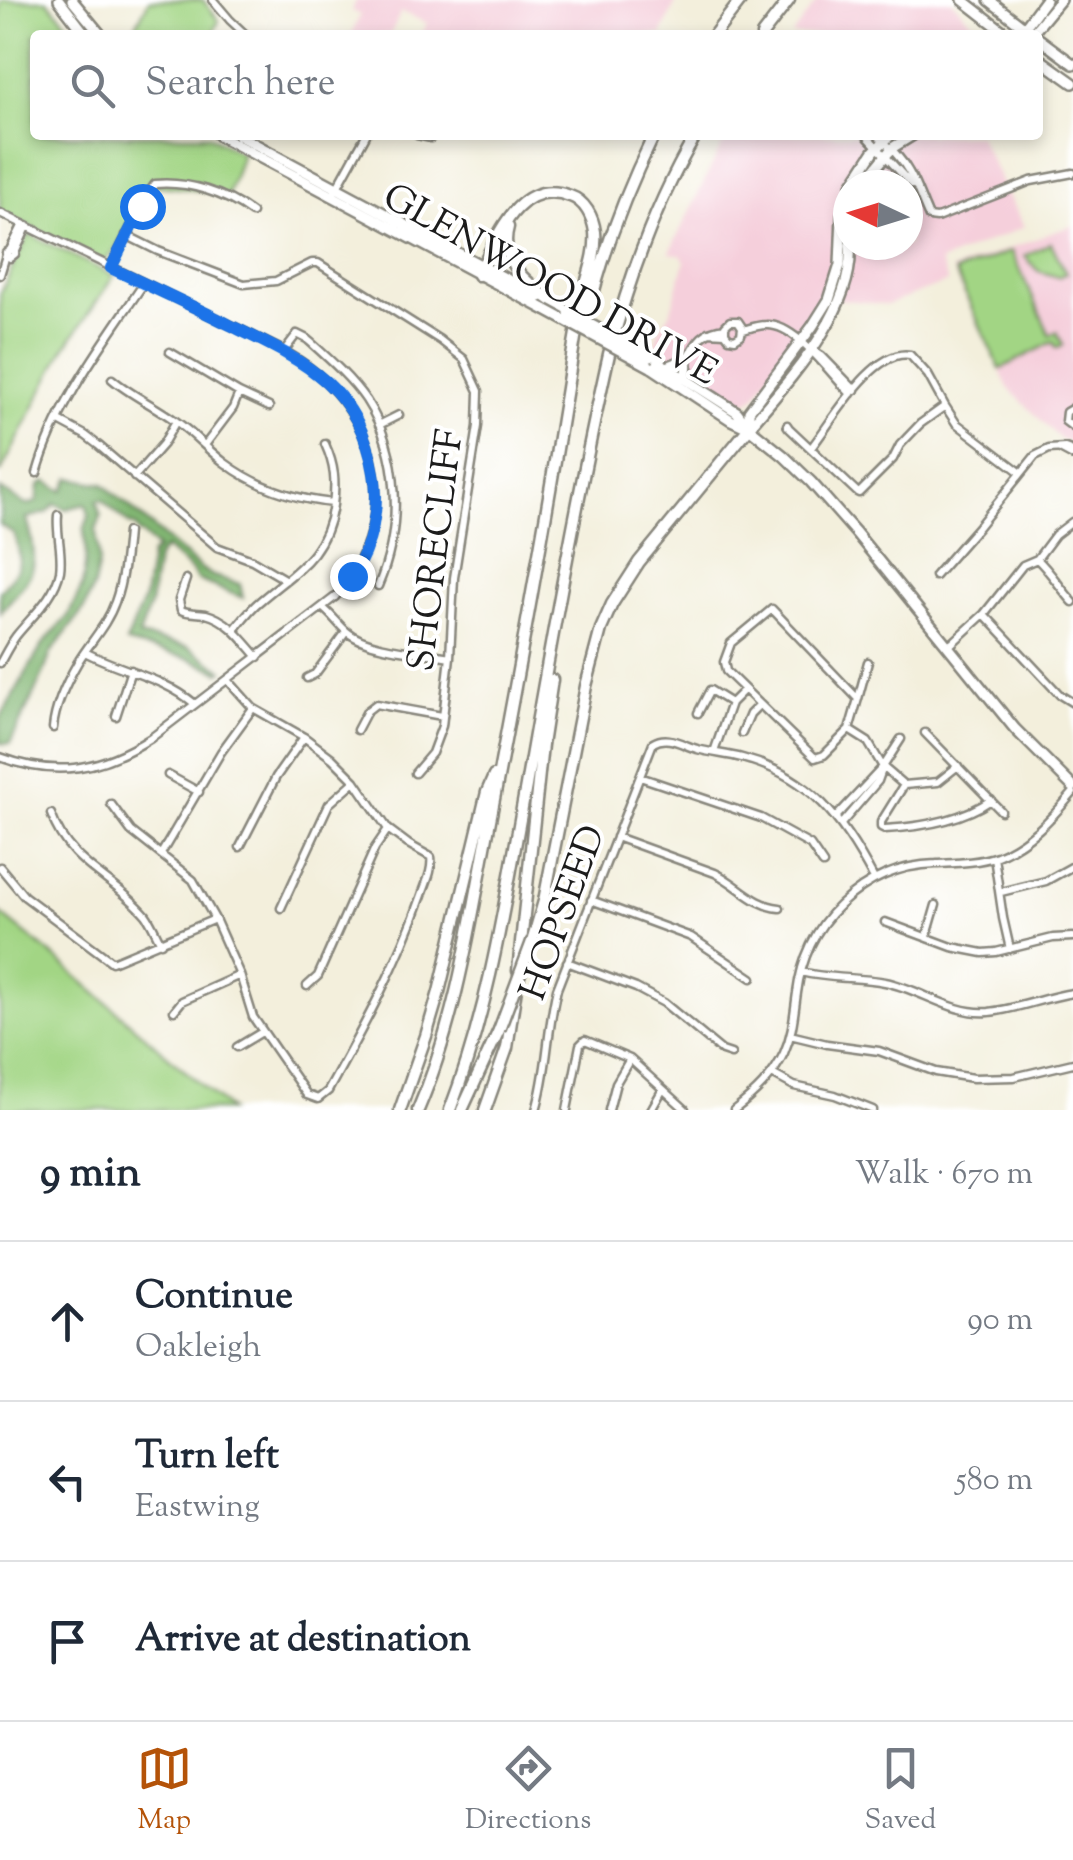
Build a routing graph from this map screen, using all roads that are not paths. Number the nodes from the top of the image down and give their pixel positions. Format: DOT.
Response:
graph roads {
  1 [pos="59,0"];
  2 [pos="72,0"];
  3 [pos="213,0"];
  4 [pos="742,0"];
  5 [pos="789,0"];
  6 [pos="963,0"];
  7 [pos="989,0"];
  8 [pos="1045,0"];
  9 [pos="1060,0"];
  10 [pos="82,30"];
  11 [pos="97,30"];
  12 [pos="241,30"];
  13 [pos="718,30"];
  14 [pos="766,30"];
  15 [pos="1002,30"];
  16 [pos="1025,30"];
  17 [pos="1032,30"];
  18 [pos="1034,30"];
  19 [pos="1043,43"];
  20 [pos="1043,62"];
  21 [pos="1073,64"];
  22 [pos="1073,84"];
  23 [pos="228,140"];
  24 [pos="247,140"];
  25 [pos="363,140"];
  26 [pos="652,140"];
  27 [pos="693,140"];
  28 [pos="881,140"];
  29 [pos="883,140"];
  30 [pos="906,140"];
  31 [pos="889,152"];
  32 [pos="862,170"];
  33 [pos="874,170"];
  34 [pos="1073,173"];
  35 [pos="335,191"];
  36 [pos="517,208"];
  37 [pos="0,213"];
  38 [pos="252,213"];
  39 [pos="25,226"];
  40 [pos="126,235"];
  41 [pos="840,260"];
  42 [pos="849,260"];
  43 [pos="111,268"];
  44 [pos="2,271"];
  45 [pos="480,271"];
  46 [pos="144,283"];
  47 [pos="548,303"];
  48 [pos="569,312"];
  49 [pos="725,330"];
  50 [pos="742,330"];
  51 [pos="801,341"];
  52 [pos="810,350"];
  53 [pos="284,351"];
  54 [pos="170,352"];
  55 [pos="686,360"];
  56 [pos="651,362"];
  57 [pos="667,367"];
  58 [pos="686,378"];
  59 [pos="112,379"];
  60 [pos="853,392"];
  61 [pos="239,393"];
  62 [pos="756,400"];
  63 [pos="724,402"];
  64 [pos="944,406"];
  65 [pos="269,407"];
  66 [pos="1073,408"];
  67 [pos="399,415"];
  68 [pos="59,421"];
  69 [pos="176,421"];
  70 [pos="788,424"];
  71 [pos="379,425"];
  72 [pos="1073,427"];
  73 [pos="749,428"];
  74 [pos="326,444"];
  75 [pos="205,445"];
  76 [pos="810,448"];
  77 [pos="556,454"];
  78 [pos="1073,454"];
  79 [pos="1020,472"];
  80 [pos="38,473"];
  81 [pos="134,476"];
  82 [pos="333,503"];
  83 [pos="58,515"];
  84 [pos="1072,522"];
  85 [pos="574,526"];
  86 [pos="127,532"];
  87 [pos="1037,559"];
  88 [pos="934,576"];
  89 [pos="186,579"];
  90 [pos="286,580"];
  91 [pos="378,586"];
  92 [pos="1073,602"];
  93 [pos="323,608"];
  94 [pos="984,614"];
  95 [pos="234,630"];
  96 [pos="346,632"];
  97 [pos="949,646"];
  98 [pos="86,652"];
  99 [pos="258,657"];
  100 [pos="450,657"];
  101 [pos="868,662"];
  102 [pos="0,663"];
  103 [pos="130,670"];
  104 [pos="306,678"];
  105 [pos="228,680"];
  106 [pos="744,690"];
  107 [pos="858,699"];
  108 [pos="1073,702"];
  109 [pos="731,703"];
  110 [pos="195,704"];
  111 [pos="759,705"];
  112 [pos="252,708"];
  113 [pos="698,713"];
  114 [pos="116,716"];
  115 [pos="442,716"];
  116 [pos="53,728"];
  117 [pos="357,730"];
  118 [pos="849,730"];
  119 [pos="926,733"];
  120 [pos="742,734"];
  121 [pos="304,737"];
  122 [pos="902,739"];
  123 [pos="714,752"];
  124 [pos="502,756"];
  125 [pos="0,757"];
  126 [pos="958,766"];
  127 [pos="884,768"];
  128 [pos="415,773"];
  129 [pos="168,774"];
  130 [pos="640,777"];
  131 [pos="355,780"];
  132 [pos="904,785"];
  133 [pos="1073,790"];
  134 [pos="199,792"];
  135 [pos="992,800"];
  136 [pos="111,804"];
  137 [pos="1001,811"];
  138 [pos="51,814"];
  139 [pos="838,820"];
  140 [pos="388,828"];
  141 [pos="616,837"];
  142 [pos="240,847"];
  143 [pos="161,854"];
  144 [pos="994,857"];
  145 [pos="822,864"];
  146 [pos="1073,866"];
  147 [pos="0,868"];
  148 [pos="874,879"];
  149 [pos="1001,892"];
  150 [pos="591,900"];
  151 [pos="936,905"];
  152 [pos="280,908"];
  153 [pos="780,908"];
  154 [pos="214,919"];
  155 [pos="885,922"];
  156 [pos="927,936"];
  157 [pos="1073,937"];
  158 [pos="160,943"];
  159 [pos="1010,948"];
  160 [pos="567,962"];
  161 [pos="800,972"];
  162 [pos="240,975"];
  163 [pos="752,978"];
  164 [pos="307,986"];
  165 [pos="1073,993"];
  166 [pos="174,1011"];
  167 [pos="262,1032"];
  168 [pos="790,1035"];
  169 [pos="237,1047"];
  170 [pos="732,1054"];
  171 [pos="630,1060"];
  172 [pos="1073,1063"];
  173 [pos="772,1074"];
  174 [pos="663,1089"];
  175 [pos="686,1109"];
  176 [pos="400,1110"];
  177 [pos="418,1110"];
  178 [pos="450,1110"];
  179 [pos="462,1110"];
  180 [pos="485,1110"];
  181 [pos="536,1110"];
  182 [pos="567,1110"];
  183 [pos="609,1110"];
  184 [pos="651,1110"];
  185 [pos="734,1110"];
  186 [pos="873,1110"];
  1 -- 10 [label="main road"];
  2 -- 11 [label="main road"];
  3 -- 12 [label="street"];
  4 -- 13 [label="highway"];
  5 -- 14 [label="highway"];
  6 -- 15 [label="main road"];
  7 -- 16 [label="main road"];
  8 -- 17 [label="main road"];
  9 -- 18 [label="main road"];
  19 -- 21 [label="main road"];
  20 -- 22 [label="main road"];
  23 -- 35 [label="main road, GLENWOOD DRIVE"];
  24 -- 35 [label="main road, GLENWOOD DRIVE"];
  25 -- 35 [label="street"];
  26 -- 77 [label="highway"];
  27 -- 85 [label="highway"];
  28 -- 32 [label="main road"];
  29 -- 31 [label="street"];
  30 -- 31 [label="main road"];
  31 -- 33 [label="main road"];
  31 -- 34 [label="street"];
  35 -- 45 [label="main road, GLENWOOD DRIVE"];
  36 -- 45 [label="highway"];
  36 -- 47 [label="highway"];
  36 -- 77 [label="highway"];
  37 -- 39 [label="street"];
  38 -- 40 [label="street"];
  39 -- 43 [label="street"];
  39 -- 44 [label="street"];
  40 -- 43 [label="street"];
  40 -- 100 [label="street, SHORECLIFF"];
  41 -- 51 [label="main road"];
  42 -- 52 [label="main road"];
  43 -- 46 [label="street"];
  45 -- 47 [label="main road, GLENWOOD DRIVE"];
  46 -- 53 [label="street"];
  46 -- 68 [label="street"];
  47 -- 48 [label="highway"];
  47 -- 56 [label="main road, GLENWOOD DRIVE, bridge"];
  48 -- 56 [label="main road, GLENWOOD DRIVE, bridge"];
  49 -- 50 [label="street"];
  49 -- 50 [label="street"];
  49 -- 55 [label="street"];
  50 -- 51 [label="street"];
  51 -- 52 [label="street"];
  51 -- 62 [label="main road"];
  52 -- 60 [label="street"];
  52 -- 73 [label="main road"];
  53 -- 71 [label="street"];
  53 -- 93 [label="street"];
  54 -- 61 [label="street"];
  55 -- 57 [label="main road"];
  55 -- 58 [label="main road"];
  56 -- 57 [label="main road"];
  56 -- 73 [label="main road, GLENWOOD DRIVE"];
  57 -- 58 [label="main road"];
  58 -- 63 [label="main road"];
  59 -- 69 [label="street"];
  60 -- 64 [label="street"];
  60 -- 76 [label="street"];
  61 -- 65 [label="street"];
  61 -- 75 [label="street"];
  62 -- 63 [label="main road"];
  62 -- 73 [label="main road"];
  63 -- 73 [label="main road"];
  64 -- 76 [label="street"];
  64 -- 79 [label="street"];
  66 -- 72 [label="street"];
  67 -- 71 [label="street"];
  68 -- 80 [label="street"];
  68 -- 81 [label="street"];
  69 -- 75 [label="street"];
  69 -- 81 [label="street"];
  70 -- 76 [label="street"];
  71 -- 91 [label="street"];
  73 -- 97 [label="main road"];
  73 -- 179 [label="highway, bridge"];
  74 -- 82 [label="street"];
  75 -- 82 [label="street"];
  77 -- 124 [label="highway"];
  78 -- 79 [label="street"];
  79 -- 88 [label="street"];
  81 -- 90 [label="street"];
  82 -- 90 [label="street"];
  83 -- 102 [label="street"];
  84 -- 87 [label="street"];
  85 -- 178 [label="highway"];
  85 -- 180 [label="highway"];
  86 -- 98 [label="street"];
  87 -- 92 [label="street"];
  87 -- 94 [label="street"];
  89 -- 95 [label="street"];
  90 -- 95 [label="street"];
  93 -- 96 [label="street"];
  93 -- 99 [label="street"];
  94 -- 97 [label="street"];
  94 -- 108 [label="street"];
  95 -- 99 [label="street"];
  96 -- 100 [label="street"];
  96 -- 104 [label="street"];
  97 -- 133 [label="main road"];
  98 -- 103 [label="street"];
  98 -- 116 [label="street"];
  99 -- 105 [label="street"];
  100 -- 115 [label="street, SHORECLIFF"];
  101 -- 107 [label="street"];
  103 -- 110 [label="street"];
  103 -- 114 [label="street"];
  105 -- 110 [label="street"];
  105 -- 112 [label="street"];
  106 -- 107 [label="street"];
  106 -- 109 [label="street"];
  106 -- 111 [label="street"];
  107 -- 118 [label="street"];
  109 -- 113 [label="street"];
  109 -- 123 [label="street"];
  110 -- 125 [label="street"];
  111 -- 118 [label="street"];
  111 -- 120 [label="street"];
  112 -- 121 [label="street"];
  112 -- 134 [label="street"];
  115 -- 117 [label="street"];
  115 -- 128 [label="street, SHORECLIFF"];
  118 -- 127 [label="street"];
  119 -- 126 [label="street"];
  121 -- 131 [label="street"];
  121 -- 142 [label="street"];
  122 -- 127 [label="street"];
  123 -- 130 [label="street, HOPSEED"];
  123 -- 139 [label="street"];
  124 -- 176 [label="highway"];
  124 -- 177 [label="highway"];
  126 -- 132 [label="street"];
  126 -- 135 [label="street"];
  127 -- 132 [label="street"];
  127 -- 139 [label="street"];
  129 -- 134 [label="street"];
  130 -- 141 [label="street, HOPSEED"];
  130 -- 145 [label="street"];
  131 -- 140 [label="street"];
  131 -- 152 [label="street"];
  132 -- 135 [label="street"];
  133 -- 144 [label="street"];
  134 -- 143 [label="street"];
  135 -- 137 [label="street"];
  136 -- 143 [label="street"];
  138 -- 158 [label="street"];
  139 -- 148 [label="street"];
  140 -- 164 [label="street"];
  140 -- 167 [label="street"];
  141 -- 150 [label="street, HOPSEED"];
  141 -- 153 [label="street"];
  143 -- 154 [label="street"];
  144 -- 148 [label="street"];
  144 -- 149 [label="street"];
  146 -- 149 [label="street"];
  147 -- 158 [label="street"];
  148 -- 161 [label="street"];
  149 -- 159 [label="street"];
  150 -- 160 [label="street, HOPSEED"];
  150 -- 163 [label="street"];
  151 -- 156 [label="street"];
  154 -- 158 [label="street"];
  154 -- 162 [label="street"];
  155 -- 156 [label="street"];
  156 -- 159 [label="street"];
  157 -- 159 [label="street"];
  160 -- 170 [label="street"];
  160 -- 181 [label="street, HOPSEED"];
  161 -- 165 [label="street"];
  161 -- 168 [label="street"];
  162 -- 166 [label="street"];
  162 -- 167 [label="street"];
  167 -- 169 [label="street"];
  168 -- 172 [label="street"];
  168 -- 173 [label="street"];
  171 -- 174 [label="street"];
  171 -- 182 [label="street"];
  171 -- 183 [label="street"];
  173 -- 185 [label="street"];
  173 -- 186 [label="street"];
  174 -- 175 [label="street"];
  174 -- 184 [label="street"];
}
